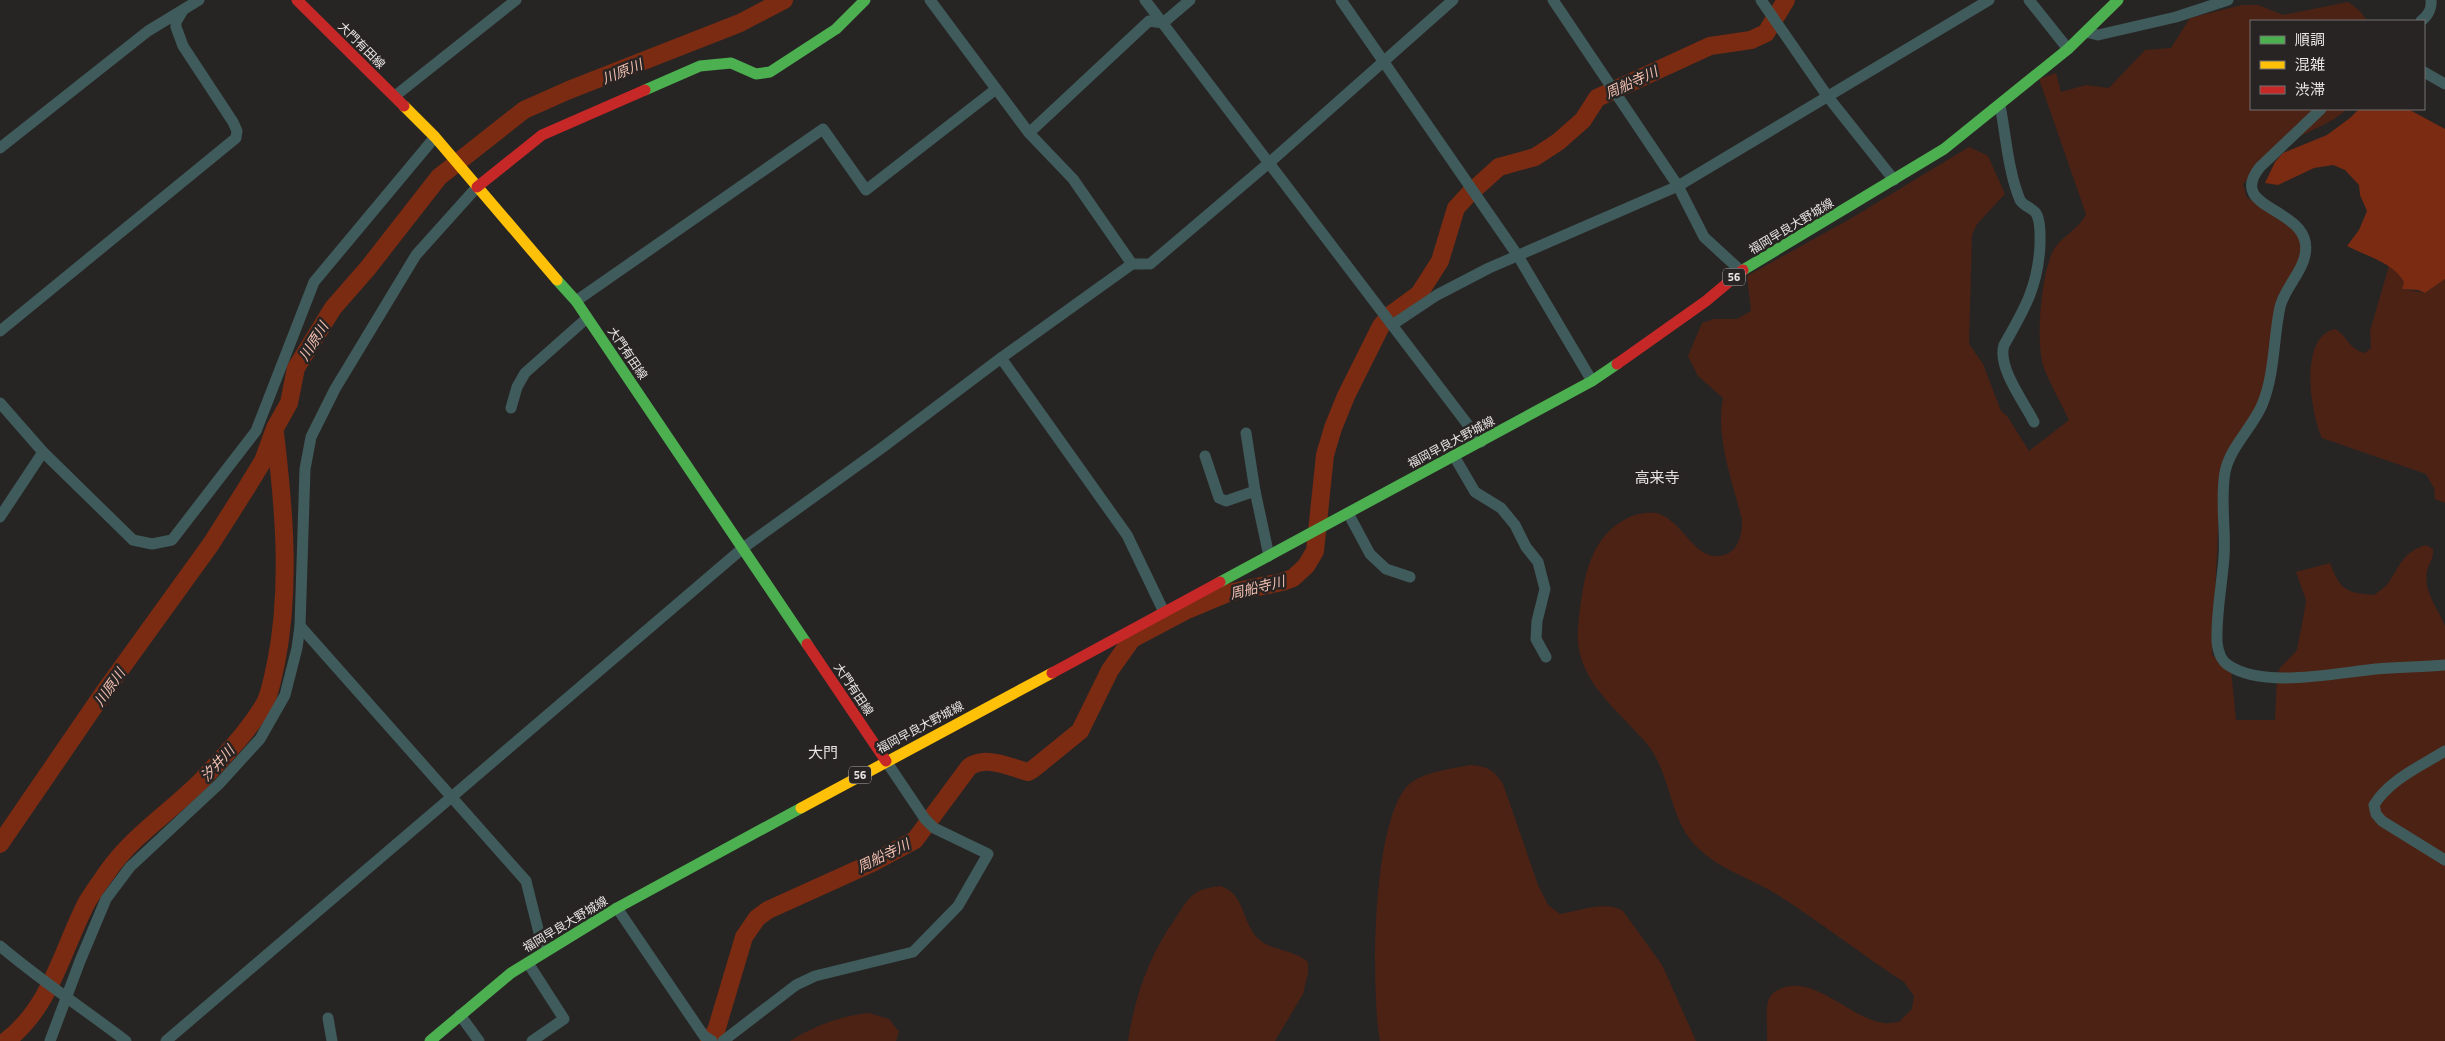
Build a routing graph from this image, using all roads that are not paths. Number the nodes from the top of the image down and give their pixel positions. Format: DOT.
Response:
graph roads {
  1 [pos="199,0"];
  2 [pos="297,0"];
  3 [pos="516,0"];
  4 [pos="865,0"];
  5 [pos="930,0"];
  6 [pos="1145,0"];
  7 [pos="1190,0"];
  8 [pos="1341,0"];
  9 [pos="1454,0"];
  10 [pos="1553,0"];
  11 [pos="1761,0"];
  12 [pos="1989,0"];
  13 [pos="2029,0"];
  14 [pos="2118,0"];
  15 [pos="2228,0"];
  16 [pos="2431,0"];
  17 [pos="182,12"];
  18 [pos="2423,20"];
  19 [pos="1163,23"];
  20 [pos="2086,32"];
  21 [pos="2068,49"];
  22 [pos="1384,61"];
  23 [pos="2425,73"];
  24 [pos="2445,84"];
  25 [pos="996,89"];
  26 [pos="395,96"];
  27 [pos="1828,97"];
  28 [pos="2000,106"];
  29 [pos="2320,110"];
  30 [pos="1029,133"];
  31 [pos="435,137"];
  32 [pos="0,148"];
  33 [pos="1270,162"];
  34 [pos="1894,180"];
  35 [pos="1678,186"];
  36 [pos="477,187"];
  37 [pos="1518,256"];
  38 [pos="1132,264"];
  39 [pos="1741,271"];
  40 [pos="576,300"];
  41 [pos="587,318"];
  42 [pos="1392,326"];
  43 [pos="0,331"];
  44 [pos="1001,358"];
  45 [pos="1592,381"];
  46 [pos="0,403"];
  47 [pos="511,408"];
  48 [pos="2034,422"];
  49 [pos="1246,433"];
  50 [pos="1481,442"];
  51 [pos="43,452"];
  52 [pos="1205,456"];
  53 [pos="1454,456"];
  54 [pos="1255,491"];
  55 [pos="1348,513"];
  56 [pos="0,517"];
  57 [pos="743,548"];
  58 [pos="1269,556"];
  59 [pos="1410,577"];
  60 [pos="1164,612"];
  61 [pos="300,626"];
  62 [pos="1546,657"];
  63 [pos="2445,665"];
  64 [pos="2445,751"];
  65 [pos="886,761"];
  66 [pos="451,796"];
  67 [pos="2445,860"];
  68 [pos="617,908"];
  69 [pos="0,946"];
  70 [pos="544,953"];
  71 [pos="528,963"];
  72 [pos="66,995"];
  73 [pos="460,1015"];
  74 [pos="328,1018"];
  75 [pos="708,1038"];
  76 [pos="50,1041"];
  77 [pos="126,1041"];
  78 [pos="166,1041"];
  79 [pos="332,1041"];
  80 [pos="430,1041"];
  81 [pos="479,1041"];
  82 [pos="532,1041"];
  83 [pos="723,1041"];
  1 -- 17 [label="street"];
  2 -- 26 [label="main road, 大門有田線"];
  3 -- 26 [label="street"];
  4 -- 36 [label="main road"];
  5 -- 25 [label="street"];
  6 -- 19 [label="street"];
  7 -- 19 [label="street"];
  8 -- 22 [label="street"];
  9 -- 22 [label="street"];
  10 -- 35 [label="street"];
  11 -- 27 [label="street"];
  12 -- 27 [label="street"];
  13 -- 21 [label="street"];
  14 -- 20 [label="main road, 福岡早良大野城線 / 56"];
  15 -- 20 [label="street"];
  16 -- 18 [label="street"];
  17 -- 32 [label="street"];
  17 -- 43 [label="street"];
  19 -- 30 [label="street"];
  19 -- 33 [label="street"];
  20 -- 21 [label="main road, 福岡早良大野城線 / 56"];
  21 -- 28 [label="main road, 福岡早良大野城線 / 56"];
  22 -- 33 [label="street"];
  22 -- 37 [label="street"];
  23 -- 24 [label="street"];
  25 -- 30 [label="street"];
  25 -- 40 [label="street"];
  26 -- 31 [label="main road, 大門有田線"];
  27 -- 34 [label="street"];
  27 -- 35 [label="street"];
  28 -- 34 [label="main road, 福岡早良大野城線 / 56"];
  28 -- 48 [label="street"];
  29 -- 63 [label="street"];
  30 -- 38 [label="street"];
  31 -- 36 [label="main road, 大門有田線"];
  31 -- 51 [label="street"];
  33 -- 38 [label="street"];
  33 -- 42 [label="street"];
  34 -- 39 [label="main road, 福岡早良大野城線 / 56"];
  35 -- 37 [label="street"];
  35 -- 39 [label="street"];
  36 -- 40 [label="main road, 大門有田線"];
  36 -- 61 [label="street"];
  37 -- 42 [label="street"];
  37 -- 45 [label="street"];
  38 -- 44 [label="street"];
  39 -- 45 [label="main road, 福岡早良大野城線 / 56"];
  40 -- 41 [label="main road, 大門有田線"];
  41 -- 47 [label="street"];
  41 -- 57 [label="main road, 大門有田線"];
  42 -- 50 [label="street"];
  44 -- 57 [label="street"];
  44 -- 60 [label="street"];
  45 -- 50 [label="main road, 福岡早良大野城線 / 56"];
  46 -- 51 [label="street"];
  49 -- 54 [label="street"];
  50 -- 53 [label="main road, 福岡早良大野城線 / 56"];
  51 -- 56 [label="street"];
  52 -- 54 [label="street"];
  53 -- 55 [label="main road, 福岡早良大野城線 / 56"];
  53 -- 62 [label="street"];
  54 -- 58 [label="street"];
  55 -- 58 [label="main road, 福岡早良大野城線 / 56"];
  55 -- 59 [label="street"];
  57 -- 65 [label="main road, 大門有田線"];
  57 -- 66 [label="street"];
  58 -- 60 [label="main road, 福岡早良大野城線 / 56"];
  60 -- 65 [label="main road, 福岡早良大野城線 / 56"];
  61 -- 66 [label="street"];
  61 -- 72 [label="street"];
  64 -- 67 [label="street"];
  65 -- 68 [label="main road, 福岡早良大野城線 / 56"];
  65 -- 83 [label="street"];
  66 -- 70 [label="street"];
  66 -- 78 [label="street"];
  68 -- 70 [label="main road, 福岡早良大野城線 / 56"];
  68 -- 75 [label="street"];
  69 -- 72 [label="street"];
  70 -- 71 [label="main road, 福岡早良大野城線 / 56"];
  71 -- 73 [label="main road, 福岡早良大野城線 / 56"];
  71 -- 82 [label="street"];
  72 -- 76 [label="street"];
  72 -- 77 [label="street"];
  73 -- 80 [label="main road, 福岡早良大野城線 / 56"];
  73 -- 81 [label="street"];
  74 -- 79 [label="street"];
}
